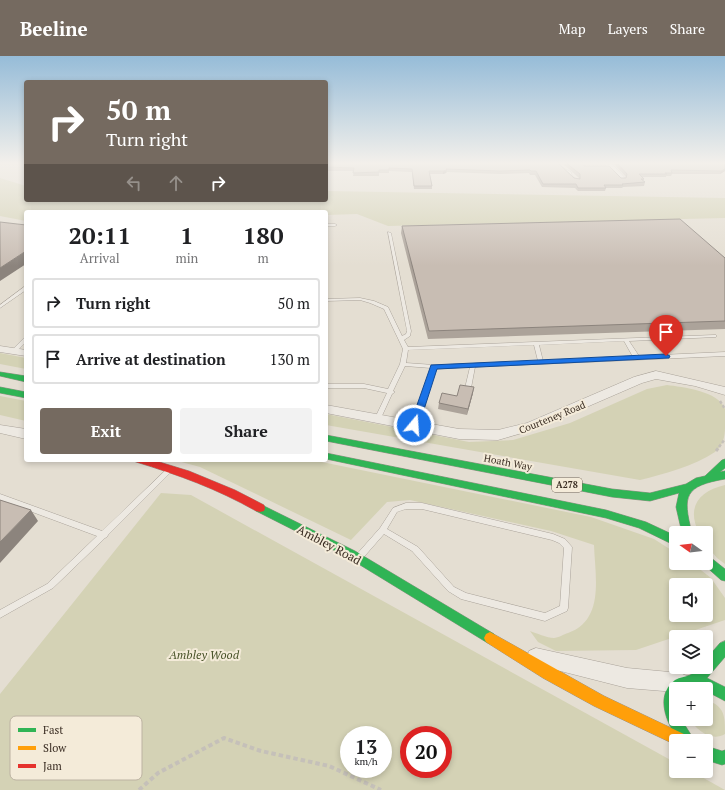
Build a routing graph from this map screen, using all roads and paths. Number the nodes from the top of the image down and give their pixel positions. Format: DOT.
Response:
graph roads {
  1 [pos="328,225"];
  2 [pos="335,225"];
  3 [pos="389,233"];
  4 [pos="24,289"];
  5 [pos="328,300"];
  6 [pos="0,307"];
  7 [pos="714,336"];
  8 [pos="402,339"];
  9 [pos="626,340"];
  10 [pos="24,341"];
  11 [pos="536,344"];
  12 [pos="0,349"];
  13 [pos="406,349"];
  14 [pos="14,351"];
  15 [pos="24,354"];
  16 [pos="725,354"];
  17 [pos="637,358"];
  18 [pos="541,362"];
  19 [pos="403,364"];
  20 [pos="473,365"];
  21 [pos="434,367"];
  22 [pos="0,374"];
  23 [pos="24,379"];
  24 [pos="328,386"];
  25 [pos="468,388"];
  26 [pos="0,390"];
  27 [pos="725,391"];
  28 [pos="392,392"];
  29 [pos="24,395"];
  30 [pos="328,409"];
  31 [pos="378,418"];
  32 [pos="414,425"];
  33 [pos="0,429"];
  34 [pos="24,434"];
  35 [pos="328,438"];
  36 [pos="725,439"];
  37 [pos="710,454"];
  38 [pos="328,456"];
  39 [pos="147,462"];
  40 [pos="725,462"];
  41 [pos="172,468"];
  42 [pos="725,475"];
  43 [pos="710,476"];
  44 [pos="686,488"];
  45 [pos="0,496"];
  46 [pos="684,526"];
  47 [pos="383,530"];
  48 [pos="104,535"];
  49 [pos="669,538"];
  50 [pos="357,559"];
  51 [pos="713,566"];
  52 [pos="725,576"];
  53 [pos="0,614"];
  54 [pos="725,647"];
  55 [pos="509,650"];
  56 [pos="688,682"];
  57 [pos="713,686"];
  58 [pos="725,694"];
  59 [pos="676,726"];
  60 [pos="669,734"];
  61 [pos="682,734"];
  62 [pos="713,755"];
  63 [pos="724,757"];
  64 [pos="139,790"];
  65 [pos="381,790"];
  1 -- 2 [label="lane"];
  3 -- 8 [label="lane"];
  4 -- 6 [label="lane"];
  5 -- 8 [label="lane"];
  7 -- 9 [label="lane"];
  8 -- 13 [label="lane"];
  9 -- 11 [label="lane"];
  9 -- 17 [label="lane"];
  10 -- 14 [label="lane"];
  11 -- 13 [label="lane"];
  11 -- 18 [label="lane"];
  12 -- 14 [label="street"];
  13 -- 19 [label="lane"];
  14 -- 15 [label="street"];
  16 -- 17 [label="lane"];
  17 -- 18 [label="lane"];
  18 -- 20 [label="lane"];
  19 -- 21 [label="lane"];
  19 -- 28 [label="lane"];
  20 -- 21 [label="lane"];
  20 -- 25 [label="lane"];
  21 -- 32 [label="lane"];
  22 -- 23 [label="main road"];
  24 -- 28 [label="lane"];
  26 -- 29 [label="main road"];
  27 -- 32 [label="street, Courteney Road"];
  28 -- 31 [label="lane"];
  30 -- 31 [label="street, Courteney Road"];
  31 -- 32 [label="street, Courteney Road"];
  33 -- 34 [label="street"];
  35 -- 44 [label="main road, Hoath Way / A278"];
  36 -- 37 [label="path"];
  38 -- 49 [label="main road, A278"];
  39 -- 41 [label="main road, Ambley Road"];
  40 -- 43 [label="main road"];
  41 -- 48 [label="lane"];
  41 -- 50 [label="main road, Ambley Road"];
  42 -- 43 [label="main road"];
  43 -- 44 [label="main road, Hoath Way"];
  44 -- 46 [label="main road"];
  45 -- 48 [label="lane"];
  47 -- 47 [label="lane"];
  47 -- 50 [label="lane"];
  48 -- 53 [label="lane"];
  50 -- 55 [label="main road, Ambley Road"];
  51 -- 52 [label="main road"];
  54 -- 56 [label="main road"];
  55 -- 56 [label="street"];
  55 -- 60 [label="main road, Ambley Road"];
  57 -- 58 [label="main road"];
  59 -- 61 [label="main road"];
  62 -- 63 [label="main road"];
  64 -- 65 [label="path"];
}
